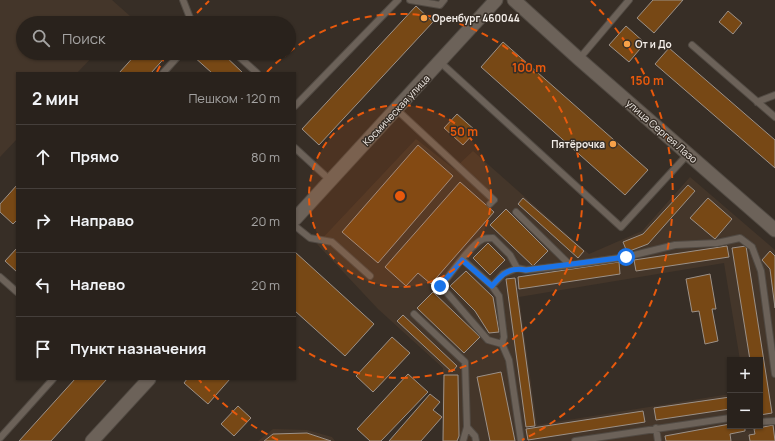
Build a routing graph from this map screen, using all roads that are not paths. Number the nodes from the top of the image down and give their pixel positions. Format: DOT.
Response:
graph roads {
  1 [pos="183,0"];
  2 [pos="398,0"];
  3 [pos="410,0"];
  4 [pos="444,0"];
  5 [pos="496,0"];
  6 [pos="514,0"];
  7 [pos="629,0"];
  8 [pos="189,16"];
  9 [pos="692,45"];
  10 [pos="579,59"];
  11 [pos="175,60"];
  12 [pos="243,60"];
  13 [pos="440,62"];
  14 [pos="164,72"];
  15 [pos="256,72"];
  16 [pos="775,95"];
  17 [pos="758,102"];
  18 [pos="296,105"];
  19 [pos="396,109"];
  20 [pos="775,117"];
  21 [pos="296,149"];
  22 [pos="689,154"];
  23 [pos="331,181"];
  24 [pos="490,204"];
  25 [pos="516,212"];
  26 [pos="296,219"];
  27 [pos="774,226"];
  28 [pos="296,227"];
  29 [pos="462,260"];
  30 [pos="570,264"];
  31 [pos="517,268"];
  32 [pos="0,276"];
  33 [pos="370,276"];
  34 [pos="492,286"];
  35 [pos="16,291"];
  36 [pos="414,314"];
  37 [pos="502,344"];
  38 [pos="775,374"];
  39 [pos="52,380"];
  40 [pos="147,380"];
  41 [pos="727,418"];
  42 [pos="775,421"];
  43 [pos="763,422"];
  44 [pos="467,427"];
  45 [pos="656,428"];
  46 [pos="0,438"];
  47 [pos="92,441"];
  48 [pos="463,441"];
  49 [pos="476,441"];
  50 [pos="521,441"];
  51 [pos="574,441"];
  52 [pos="658,441"];
  1 -- 8 [label="lane"];
  2 -- 18 [label="lane"];
  3 -- 4 [label="lane"];
  5 -- 13 [label="street, Космическая улица"];
  6 -- 10 [label="street, улица Сергея Лазо"];
  7 -- 10 [label="lane"];
  9 -- 17 [label="lane"];
  10 -- 22 [label="street, улица Сергея Лазо"];
  11 -- 14 [label="lane"];
  12 -- 15 [label="lane"];
  13 -- 19 [label="street, Космическая улица"];
  13 -- 22 [label="lane"];
  16 -- 17 [label="lane"];
  17 -- 20 [label="lane"];
  19 -- 23 [label="street, Космическая улица"];
  19 -- 24 [label="lane"];
  21 -- 23 [label="lane"];
  22 -- 27 [label="street, улица Сергея Лазо"];
  23 -- 26 [label="street, Космическая улица"];
  25 -- 30 [label="lane"];
  28 -- 33 [label="lane"];
  29 -- 31 [label="lane"];
  29 -- 34 [label="lane"];
  29 -- 37 [label="lane"];
  30 -- 31 [label="lane"];
  30 -- 38 [label="lane"];
  31 -- 34 [label="lane"];
  32 -- 35 [label="lane"];
  34 -- 37 [label="lane"];
  36 -- 44 [label="lane"];
  37 -- 50 [label="lane"];
  39 -- 46 [label="lane"];
  40 -- 47 [label="street"];
  41 -- 45 [label="lane"];
  42 -- 43 [label="lane"];
  44 -- 48 [label="lane"];
  44 -- 49 [label="lane"];
  45 -- 51 [label="lane"];
  45 -- 52 [label="lane"];
}
